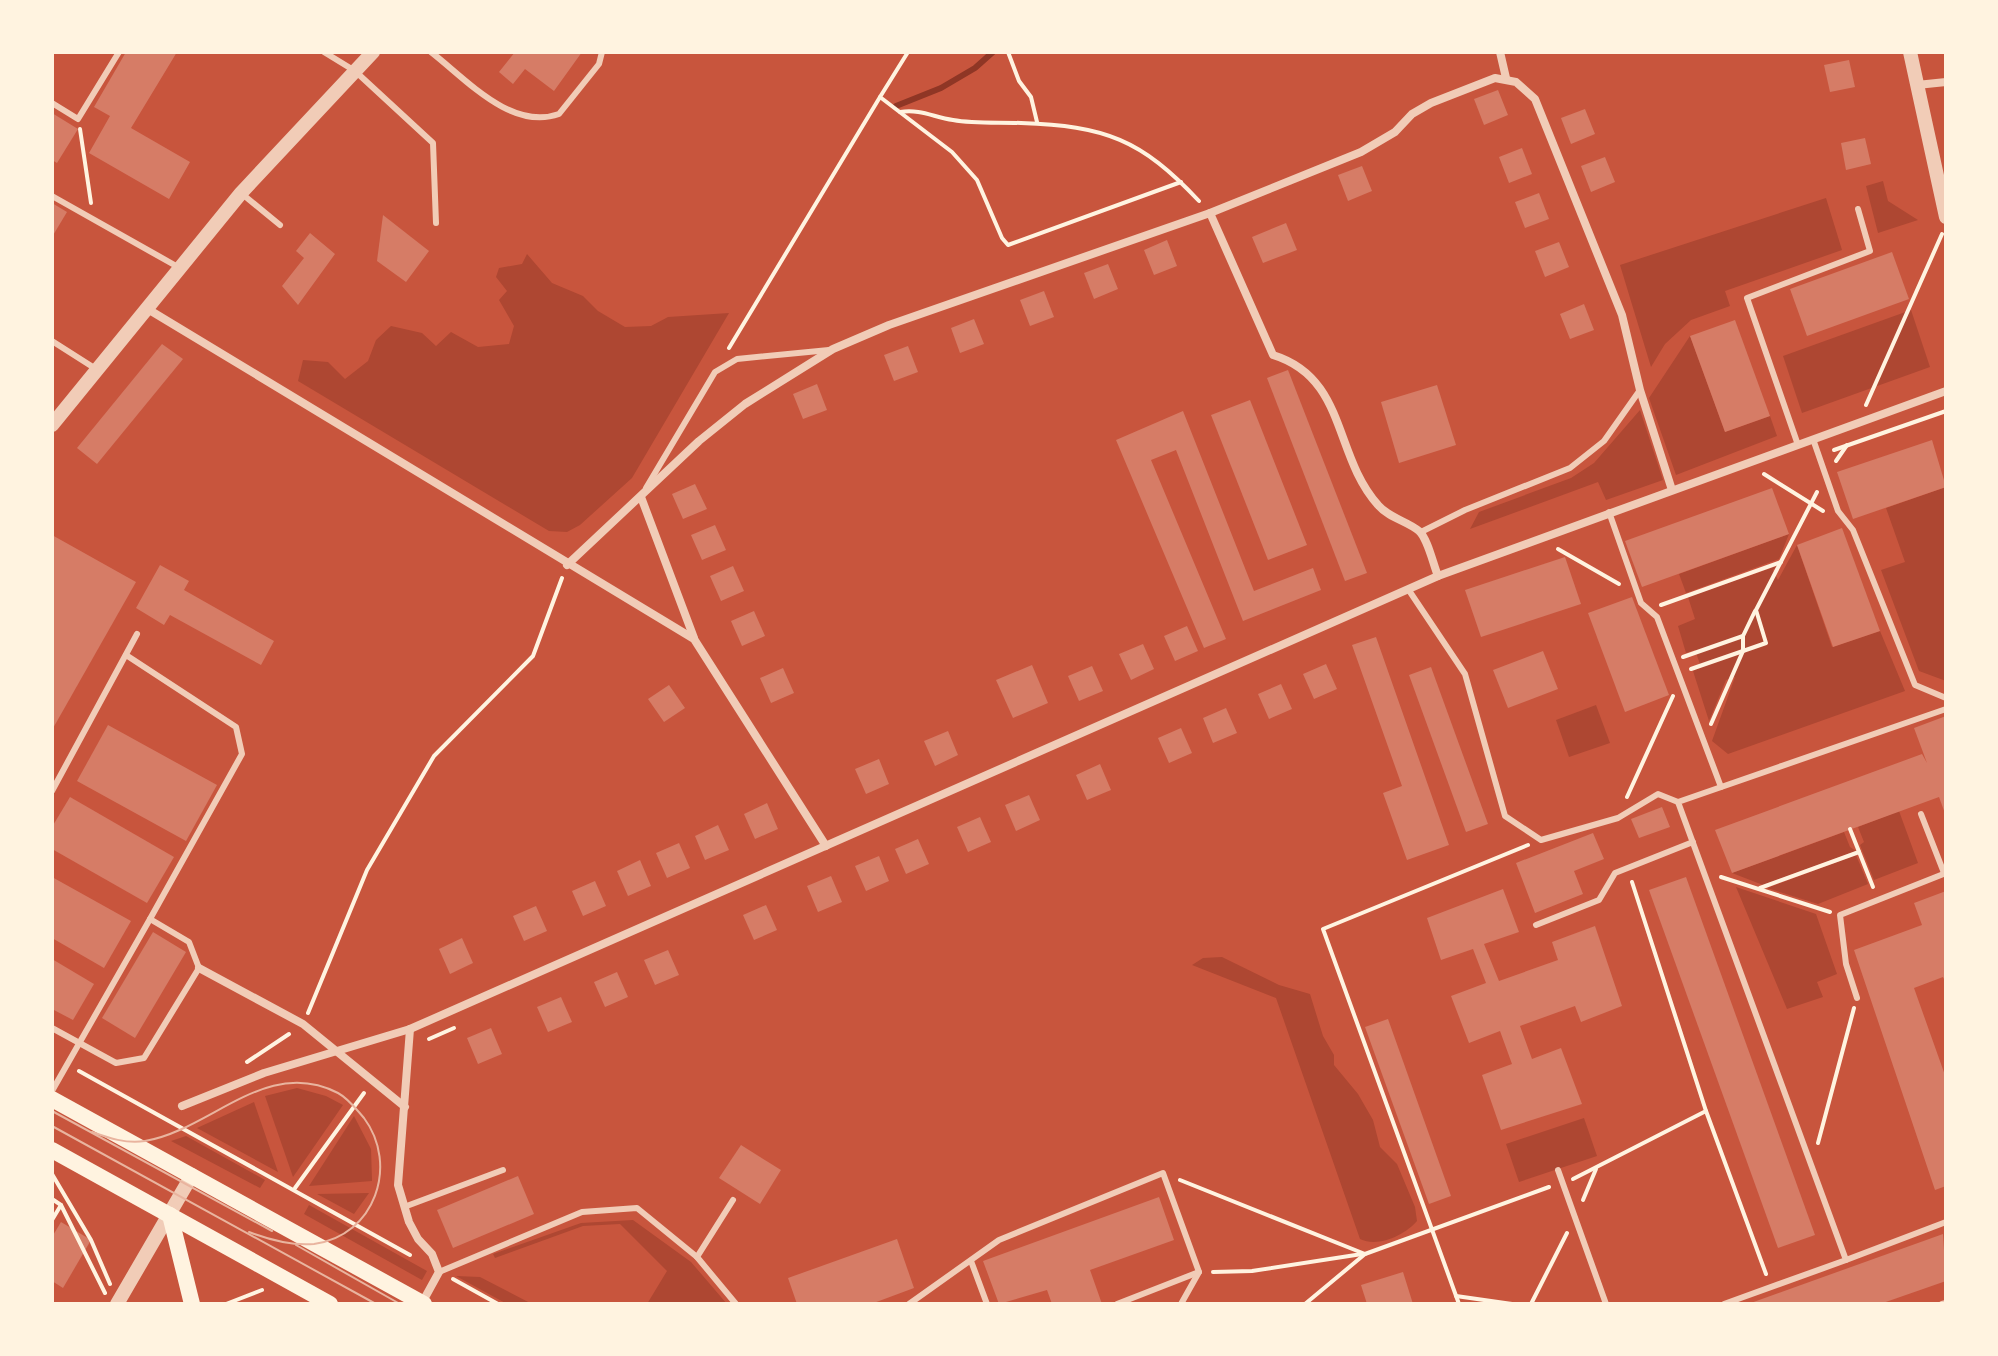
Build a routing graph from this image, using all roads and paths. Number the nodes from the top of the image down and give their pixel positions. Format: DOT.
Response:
graph roads {
  1 [pos="119,52"];
  2 [pos="324,52"];
  3 [pos="373,52"];
  4 [pos="431,52"];
  5 [pos="602,52"];
  6 [pos="908,52"];
  7 [pos="1008,52"];
  8 [pos="1500,52"];
  9 [pos="1910,52"];
  10 [pos="355,71"];
  11 [pos="1506,78"];
  12 [pos="1946,82"];
  13 [pos="1917,85"];
  14 [pos="880,97"];
  15 [pos="52,103"];
  16 [pos="900,112"];
  17 [pos="78,119"];
  18 [pos="1037,123"];
  19 [pos="1181,182"];
  20 [pos="241,193"];
  21 [pos="52,196"];
  22 [pos="1858,209"];
  23 [pos="1210,213"];
  24 [pos="1946,217"];
  25 [pos="94,219"];
  26 [pos="436,223"];
  27 [pos="280,225"];
  28 [pos="178,267"];
  29 [pos="146,308"];
  30 [pos="52,341"];
  31 [pos="833,349"];
  32 [pos="96,369"];
  33 [pos="715,372"];
  34 [pos="1640,390"];
  35 [pos="1946,391"];
  36 [pos="1946,411"];
  37 [pos="52,425"];
  38 [pos="1813,439"];
  39 [pos="1798,445"];
  40 [pos="1818,455"];
  41 [pos="1778,469"];
  42 [pos="1764,474"];
  43 [pos="1749,479"];
  44 [pos="1672,490"];
  45 [pos="641,497"];
  46 [pos="1609,512"];
  47 [pos="1853,530"];
  48 [pos="1421,532"];
  49 [pos="1570,542"];
  50 [pos="1783,561"];
  51 [pos="567,565"];
  52 [pos="1438,576"];
  53 [pos="1408,589"];
  54 [pos="1639,595"];
  55 [pos="1648,609"];
  56 [pos="1756,610"];
  57 [pos="137,634"];
  58 [pos="1743,636"];
  59 [pos="694,639"];
  60 [pos="126,655"];
  61 [pos="1673,660"];
  62 [pos="1678,673"];
  63 [pos="1946,698"];
  64 [pos="1946,709"];
  65 [pos="1721,787"];
  66 [pos="53,788"];
  67 [pos="1678,802"];
  68 [pos="1921,814"];
  69 [pos="1618,818"];
  70 [pos="1850,829"];
  71 [pos="1541,840"];
  72 [pos="1693,842"];
  73 [pos="826,846"];
  74 [pos="1859,852"];
  75 [pos="1627,868"];
  76 [pos="1703,871"];
  77 [pos="1945,873"];
  78 [pos="1757,889"];
  79 [pos="1878,900"];
  80 [pos="1840,915"];
  81 [pos="150,919"];
  82 [pos="1536,925"];
  83 [pos="199,968"];
  84 [pos="1857,998"];
  85 [pos="303,1024"];
  86 [pos="461,1025"];
  87 [pos="52,1028"];
  88 [pos="410,1029"];
  89 [pos="78,1042"];
  90 [pos="408,1042"];
  91 [pos="336,1052"];
  92 [pos="66,1064"];
  93 [pos="243,1065"];
  94 [pos="373,1081"];
  95 [pos="52,1091"];
  96 [pos="52,1099"];
  97 [pos="182,1106"];
  98 [pos="405,1107"];
  99 [pos="1706,1111"];
  100 [pos="52,1150"];
  101 [pos="1812,1168"];
  102 [pos="1596,1169"];
  103 [pos="503,1170"];
  104 [pos="1558,1170"];
  105 [pos="1163,1173"];
  106 [pos="52,1174"];
  107 [pos="192,1175"];
  108 [pos="1562,1183"];
  109 [pos="295,1188"];
  110 [pos="52,1199"];
  111 [pos="733,1200"];
  112 [pos="61,1205"];
  113 [pos="404,1207"];
  114 [pos="170,1215"];
  115 [pos="1575,1219"];
  116 [pos="52,1220"];
  117 [pos="1946,1222"];
  118 [pos="1433,1230"];
  119 [pos="1365,1254"];
  120 [pos="411,1255"];
  121 [pos="697,1257"];
  122 [pos="1846,1260"];
  123 [pos="971,1261"];
  124 [pos="439,1272"];
  125 [pos="1199,1272"];
  126 [pos="1772,1289"];
  127 [pos="270,1294"];
  128 [pos="1456,1296"];
  129 [pos="423,1303"];
  130 [pos="115,1304"];
  131 [pos="192,1304"];
  132 [pos="226,1304"];
  133 [pos="253,1304"];
  134 [pos="260,1304"];
  135 [pos="330,1304"];
  136 [pos="498,1304"];
  137 [pos="736,1304"];
  138 [pos="909,1304"];
  139 [pos="987,1304"];
  140 [pos="1117,1304"];
  141 [pos="1181,1304"];
  142 [pos="1305,1304"];
  143 [pos="1459,1304"];
  144 [pos="1512,1304"];
  145 [pos="1531,1304"];
  146 [pos="1606,1304"];
  147 [pos="1724,1304"];
  1 -- 17 [label="lane"];
  2 -- 10 [label="lane"];
  3 -- 10 [label="street"];
  4 -- 5 [label="lane"];
  6 -- 14 [label="path"];
  7 -- 18 [label="path"];
  8 -- 11 [label="street"];
  9 -- 13 [label="street"];
  10 -- 20 [label="street"];
  10 -- 26 [label="lane"];
  11 -- 23 [label="street"];
  11 -- 34 [label="street"];
  12 -- 13 [label="street"];
  13 -- 24 [label="street"];
  14 -- 16 [label="path"];
  14 -- 33 [label="path"];
  15 -- 17 [label="lane"];
  16 -- 18 [label="path"];
  16 -- 19 [label="path"];
  17 -- 25 [label="path"];
  18 -- 19 [label="path"];
  19 -- 23 [label="path"];
  20 -- 27 [label="lane"];
  20 -- 28 [label="street"];
  21 -- 25 [label="lane"];
  22 -- 39 [label="lane"];
  23 -- 31 [label="street"];
  23 -- 48 [label="street"];
  25 -- 28 [label="lane"];
  28 -- 29 [label="street"];
  29 -- 32 [label="street"];
  29 -- 51 [label="street"];
  30 -- 32 [label="lane"];
  31 -- 33 [label="lane"];
  31 -- 45 [label="street"];
  32 -- 37 [label="street"];
  33 -- 45 [label="lane"];
  34 -- 44 [label="street"];
  34 -- 48 [label="lane"];
  35 -- 38 [label="street"];
  36 -- 40 [label="path"];
  38 -- 39 [label="street"];
  38 -- 40 [label="lane"];
  39 -- 44 [label="street"];
  40 -- 47 [label="lane"];
  41 -- 42 [label="path"];
  42 -- 43 [label="path"];
  42 -- 47 [label="path"];
  44 -- 46 [label="street"];
  45 -- 51 [label="street"];
  45 -- 59 [label="street"];
  46 -- 52 [label="street"];
  46 -- 54 [label="lane"];
  47 -- 63 [label="lane"];
  48 -- 52 [label="street"];
  49 -- 54 [label="path"];
  50 -- 55 [label="path"];
  51 -- 59 [label="street"];
  51 -- 85 [label="path"];
  52 -- 53 [label="street"];
  53 -- 71 [label="lane"];
  53 -- 73 [label="street"];
  54 -- 55 [label="lane"];
  55 -- 61 [label="lane"];
  56 -- 58 [label="path"];
  57 -- 60 [label="lane"];
  58 -- 61 [label="path"];
  58 -- 62 [label="path"];
  59 -- 73 [label="street"];
  60 -- 66 [label="lane"];
  60 -- 81 [label="lane"];
  61 -- 62 [label="lane"];
  62 -- 65 [label="lane"];
  62 -- 69 [label="path"];
  64 -- 65 [label="lane"];
  65 -- 67 [label="lane"];
  67 -- 69 [label="lane"];
  67 -- 72 [label="lane"];
  68 -- 77 [label="lane"];
  69 -- 71 [label="lane"];
  70 -- 74 [label="path"];
  71 -- 118 [label="path"];
  72 -- 75 [label="lane"];
  72 -- 76 [label="lane"];
  73 -- 88 [label="street"];
  74 -- 78 [label="path"];
  74 -- 79 [label="path"];
  75 -- 82 [label="lane"];
  75 -- 99 [label="path"];
  76 -- 78 [label="path"];
  76 -- 101 [label="lane"];
  77 -- 79 [label="lane"];
  78 -- 80 [label="path"];
  79 -- 80 [label="lane"];
  80 -- 84 [label="lane"];
  81 -- 83 [label="lane"];
  81 -- 89 [label="lane"];
  83 -- 85 [label="street"];
  83 -- 89 [label="lane"];
  84 -- 101 [label="path"];
  85 -- 91 [label="street"];
  85 -- 93 [label="path"];
  86 -- 90 [label="path"];
  87 -- 89 [label="lane"];
  88 -- 90 [label="street"];
  88 -- 91 [label="street"];
  89 -- 92 [label="lane"];
  90 -- 98 [label="street"];
  91 -- 94 [label="street"];
  91 -- 97 [label="street"];
  92 -- 95 [label="lane"];
  92 -- 109 [label="path"];
  94 -- 98 [label="street"];
  94 -- 109 [label="path"];
  96 -- 107 [label="main road"];
  98 -- 113 [label="street"];
  99 -- 102 [label="path"];
  99 -- 126 [label="path"];
  100 -- 114 [label="main road"];
  101 -- 122 [label="lane"];
  102 -- 108 [label="path"];
  102 -- 115 [label="path"];
  103 -- 113 [label="lane"];
  104 -- 108 [label="lane"];
  105 -- 119 [label="path"];
  105 -- 123 [label="lane"];
  105 -- 125 [label="lane"];
  106 -- 130 [label="path"];
  107 -- 114 [label="street"];
  107 -- 129 [label="main road"];
  108 -- 115 [label="lane"];
  108 -- 118 [label="path"];
  109 -- 120 [label="path"];
  110 -- 112 [label="path"];
  111 -- 121 [label="lane"];
  112 -- 116 [label="path"];
  112 -- 130 [label="path"];
  113 -- 124 [label="street"];
  114 -- 130 [label="street"];
  114 -- 131 [label="main road"];
  114 -- 135 [label="main road"];
  115 -- 145 [label="path"];
  115 -- 146 [label="lane"];
  117 -- 122 [label="lane"];
  118 -- 119 [label="path"];
  118 -- 128 [label="path"];
  119 -- 125 [label="path"];
  119 -- 142 [label="path"];
  121 -- 124 [label="lane"];
  121 -- 137 [label="lane"];
  122 -- 126 [label="lane"];
  123 -- 138 [label="lane"];
  123 -- 139 [label="lane"];
  124 -- 129 [label="street"];
  124 -- 136 [label="path"];
  125 -- 140 [label="lane"];
  125 -- 141 [label="lane"];
  126 -- 147 [label="lane"];
  127 -- 132 [label="path"];
  128 -- 143 [label="path"];
  128 -- 144 [label="path"];
  133 -- 134 [label="path"];
}
